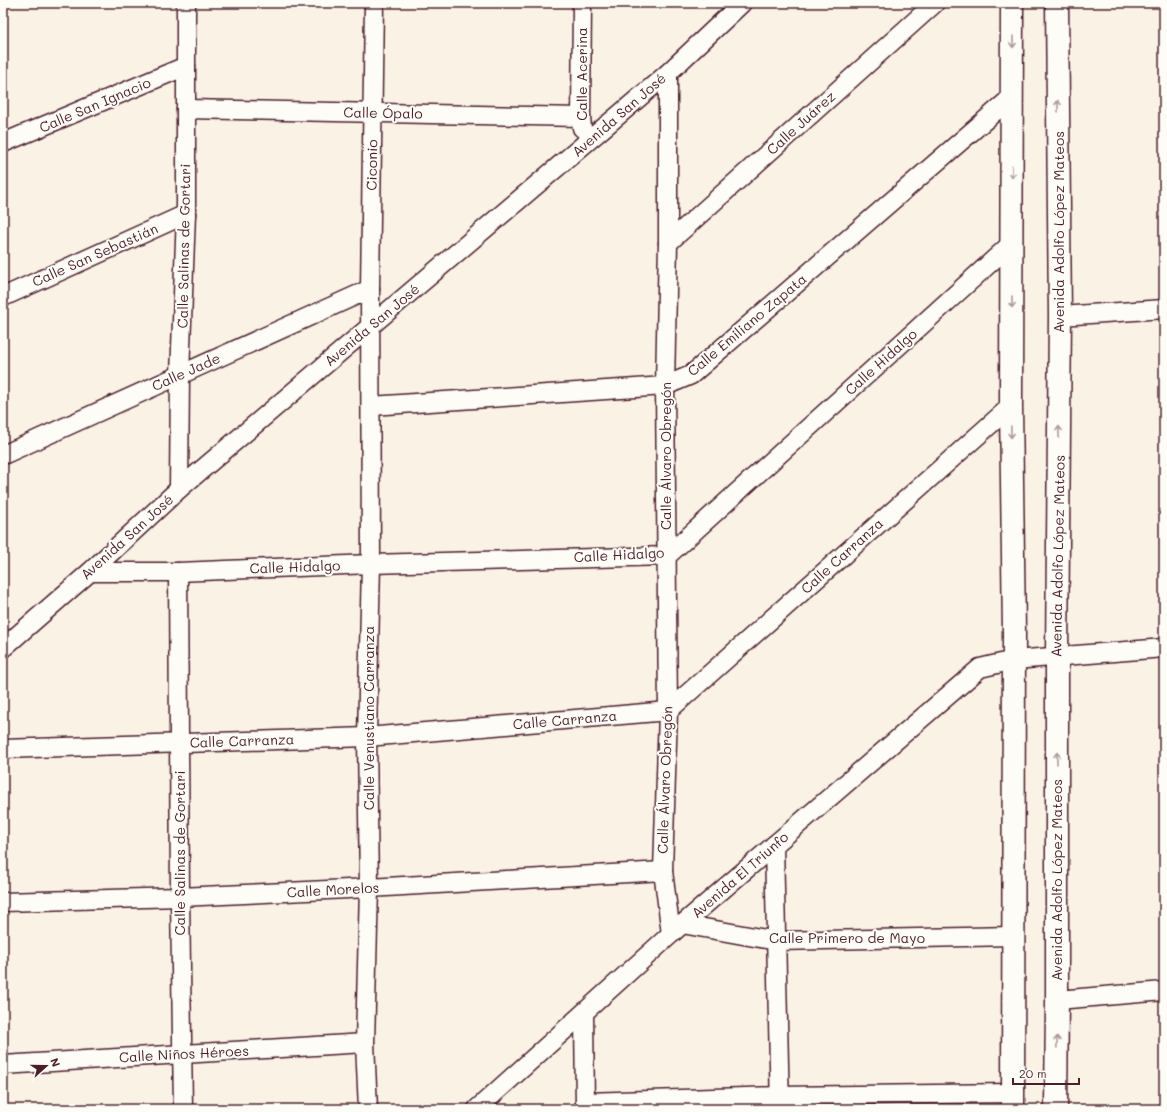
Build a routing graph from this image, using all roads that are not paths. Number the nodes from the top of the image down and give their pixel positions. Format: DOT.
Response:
graph roads {
  1 [pos="186,3"];
  2 [pos="374,3"];
  3 [pos="582,3"];
  4 [pos="742,3"];
  5 [pos="935,3"];
  6 [pos="1012,3"];
  7 [pos="1057,3"];
  8 [pos="186,66"];
  9 [pos="668,73"];
  10 [pos="1013,96"];
  11 [pos="186,109"];
  12 [pos="372,113"];
  13 [pos="581,117"];
  14 [pos="3,143"];
  15 [pos="584,146"];
  16 [pos="186,214"];
  17 [pos="668,243"];
  18 [pos="1012,243"];
  19 [pos="370,289"];
  20 [pos="3,297"];
  21 [pos="1164,309"];
  22 [pos="1060,316"];
  23 [pos="370,326"];
  24 [pos="180,375"];
  25 [pos="665,386"];
  26 [pos="371,406"];
  27 [pos="1011,406"];
  28 [pos="3,455"];
  29 [pos="180,489"];
  30 [pos="667,556"];
  31 [pos="371,564"];
  32 [pos="90,572"];
  33 [pos="178,572"];
  34 [pos="3,648"];
  35 [pos="1164,648"];
  36 [pos="1057,656"];
  37 [pos="1014,660"];
  38 [pos="668,711"];
  39 [pos="366,737"];
  40 [pos="180,743"];
  41 [pos="3,749"];
  42 [pos="774,845"];
  43 [pos="663,870"];
  44 [pos="369,888"];
  45 [pos="180,897"];
  46 [pos="3,902"];
  47 [pos="676,929"];
  48 [pos="1013,936"];
  49 [pos="777,942"];
  50 [pos="1164,991"];
  51 [pos="1057,1000"];
  52 [pos="584,1013"];
  53 [pos="365,1043"];
  54 [pos="183,1054"];
  55 [pos="3,1065"];
  56 [pos="1013,1101"];
  57 [pos="780,1102"];
  58 [pos="585,1105"];
  59 [pos="183,1109"];
  60 [pos="368,1109"];
  61 [pos="477,1109"];
  62 [pos="1056,1109"];
  1 -- 8 [label="street, Calle Salinas de Gortari"];
  2 -- 12 [label="street, Ciconio"];
  3 -- 13 [label="street, Calle Acerina"];
  4 -- 9 [label="street, Avenida San José"];
  5 -- 17 [label="street, Calle Juárez"];
  6 -- 10 [label="main road, one-way"];
  22 -- 7 [label="main road, Avenida Adolfo López Mateos, one-way"];
  8 -- 11 [label="street, Calle Salinas de Gortari"];
  8 -- 14 [label="street, Calle San Ignacio"];
  9 -- 15 [label="street, Avenida San José"];
  9 -- 17 [label="street, Calle Álvaro Obregón"];
  10 -- 18 [label="main road, one-way"];
  10 -- 25 [label="street, Calle Emiliano Zapata"];
  11 -- 12 [label="street, Calle Ópalo"];
  11 -- 16 [label="street, Calle Salinas de Gortari"];
  12 -- 13 [label="street, Calle Ópalo"];
  12 -- 19 [label="street, Ciconio"];
  13 -- 15 [label="street, Calle Acerina"];
  15 -- 23 [label="street, Avenida San José"];
  16 -- 20 [label="street, Calle San Sebastián"];
  16 -- 24 [label="street, Calle Salinas de Gortari"];
  17 -- 25 [label="street, Calle Álvaro Obregón"];
  18 -- 27 [label="main road, one-way"];
  18 -- 30 [label="street, Calle Hidalgo"];
  19 -- 23 [label="street, Ciconio"];
  19 -- 24 [label="street, Calle Jade"];
  21 -- 22 [label="street"];
  36 -- 22 [label="main road, Avenida Adolfo López Mateos, one-way"];
  23 -- 26 [label="street, Calle Venustiano Carranza"];
  23 -- 29 [label="street, Avenida San José"];
  24 -- 28 [label="street, Calle Jade"];
  24 -- 29 [label="street, Calle Salinas de Gortari"];
  25 -- 26 [label="street, Calle Emiliano Zapata"];
  25 -- 30 [label="street, Calle Álvaro Obregón"];
  26 -- 31 [label="street, Calle Venustiano Carranza"];
  27 -- 37 [label="main road, one-way"];
  27 -- 38 [label="street, Calle Carranza"];
  29 -- 32 [label="street, Avenida San José"];
  30 -- 31 [label="street, Calle Hidalgo"];
  30 -- 38 [label="street, Calle Álvaro Obregón"];
  31 -- 33 [label="street, Calle Hidalgo"];
  31 -- 39 [label="street, Calle Venustiano Carranza"];
  32 -- 33 [label="street, Calle Hidalgo"];
  32 -- 34 [label="street, Avenida San José"];
  33 -- 40 [label="street, Calle Salinas de Gortari"];
  35 -- 36 [label="street, Avenida El Triunfo"];
  36 -- 37 [label="street, Avenida El Triunfo"];
  51 -- 36 [label="main road, Avenida Adolfo López Mateos, one-way"];
  37 -- 42 [label="street, Avenida El Triunfo"];
  37 -- 48 [label="main road"];
  38 -- 39 [label="street, Calle Carranza"];
  38 -- 43 [label="street, Calle Álvaro Obregón"];
  39 -- 40 [label="street, Calle Carranza"];
  39 -- 44 [label="street, Calle Venustiano Carranza"];
  40 -- 41 [label="street, Calle Carranza"];
  40 -- 45 [label="street, Calle Salinas de Gortari"];
  42 -- 47 [label="street, Avenida El Triunfo"];
  42 -- 49 [label="street"];
  43 -- 44 [label="street, Calle Morelos"];
  43 -- 47 [label="street, Calle Álvaro Obregón"];
  44 -- 45 [label="street, Calle Morelos"];
  44 -- 53 [label="street, Calle Venustiano Carranza"];
  45 -- 46 [label="street, Calle Morelos"];
  45 -- 54 [label="street, Calle Salinas de Gortari"];
  47 -- 49 [label="street, Calle Primero de Mayo"];
  47 -- 52 [label="street, Avenida El Triunfo"];
  48 -- 49 [label="street, Calle Primero de Mayo"];
  48 -- 56 [label="main road"];
  49 -- 57 [label="street"];
  50 -- 51 [label="street"];
  62 -- 51 [label="main road, Avenida Adolfo López Mateos, one-way"];
  52 -- 58 [label="street"];
  52 -- 61 [label="street, Avenida El Triunfo"];
  53 -- 54 [label="street, Calle Niños Héroes"];
  53 -- 60 [label="street, Calle Venustiano Carranza"];
  54 -- 55 [label="street, Calle Niños Héroes"];
  54 -- 59 [label="street, Calle Salinas de Gortari"];
  56 -- 57 [label="street"];
  57 -- 58 [label="street"];
}
